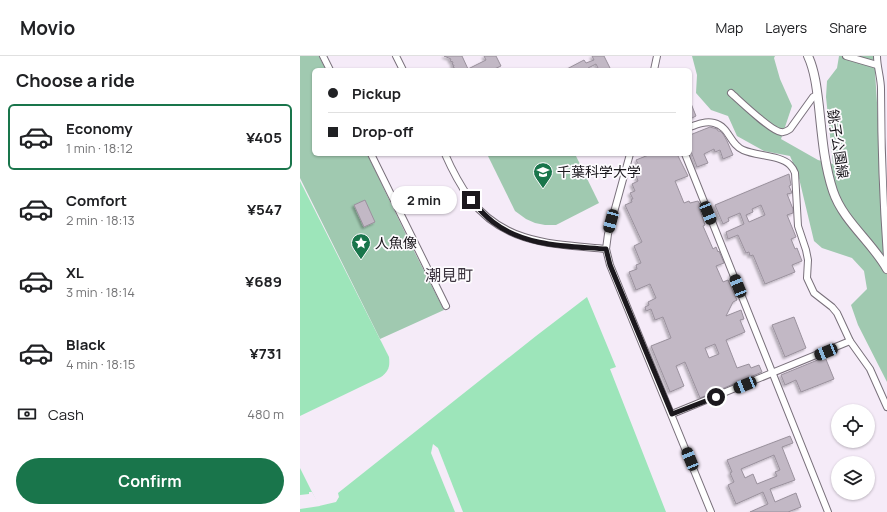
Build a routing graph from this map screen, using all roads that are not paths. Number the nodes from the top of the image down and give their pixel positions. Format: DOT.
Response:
graph roads {
  1 [pos="323,56"];
  2 [pos="396,56"];
  3 [pos="657,56"];
  4 [pos="808,56"];
  5 [pos="846,56"];
  6 [pos="877,56"];
  7 [pos="877,65"];
  8 [pos="329,68"];
  9 [pos="402,68"];
  10 [pos="654,68"];
  11 [pos="884,89"];
  12 [pos="731,93"];
  13 [pos="817,95"];
  14 [pos="692,126"];
  15 [pos="372,156"];
  16 [pos="446,156"];
  17 [pos="629,156"];
  18 [pos="686,156"];
  19 [pos="606,249"];
  20 [pos="886,266"];
  21 [pos="446,306"];
  22 [pos="850,341"];
  23 [pos="773,374"];
  24 [pos="887,407"];
  25 [pos="672,414"];
  26 [pos="711,512"];
  27 [pos="828,512"];
  1 -- 8 [label="street"];
  2 -- 9 [label="street"];
  3 -- 10 [label="street"];
  4 -- 13 [label="main road, 銚子公園線"];
  5 -- 7 [label="street"];
  6 -- 7 [label="street"];
  7 -- 11 [label="street"];
  11 -- 20 [label="street"];
  12 -- 13 [label="street"];
  13 -- 20 [label="main road, 銚子公園線"];
  14 -- 22 [label="street"];
  15 -- 21 [label="street"];
  16 -- 19 [label="street"];
  17 -- 19 [label="street"];
  18 -- 23 [label="street"];
  19 -- 25 [label="street"];
  22 -- 23 [label="street"];
  22 -- 24 [label="street"];
  23 -- 25 [label="street"];
  23 -- 27 [label="street"];
  25 -- 26 [label="street"];
}
